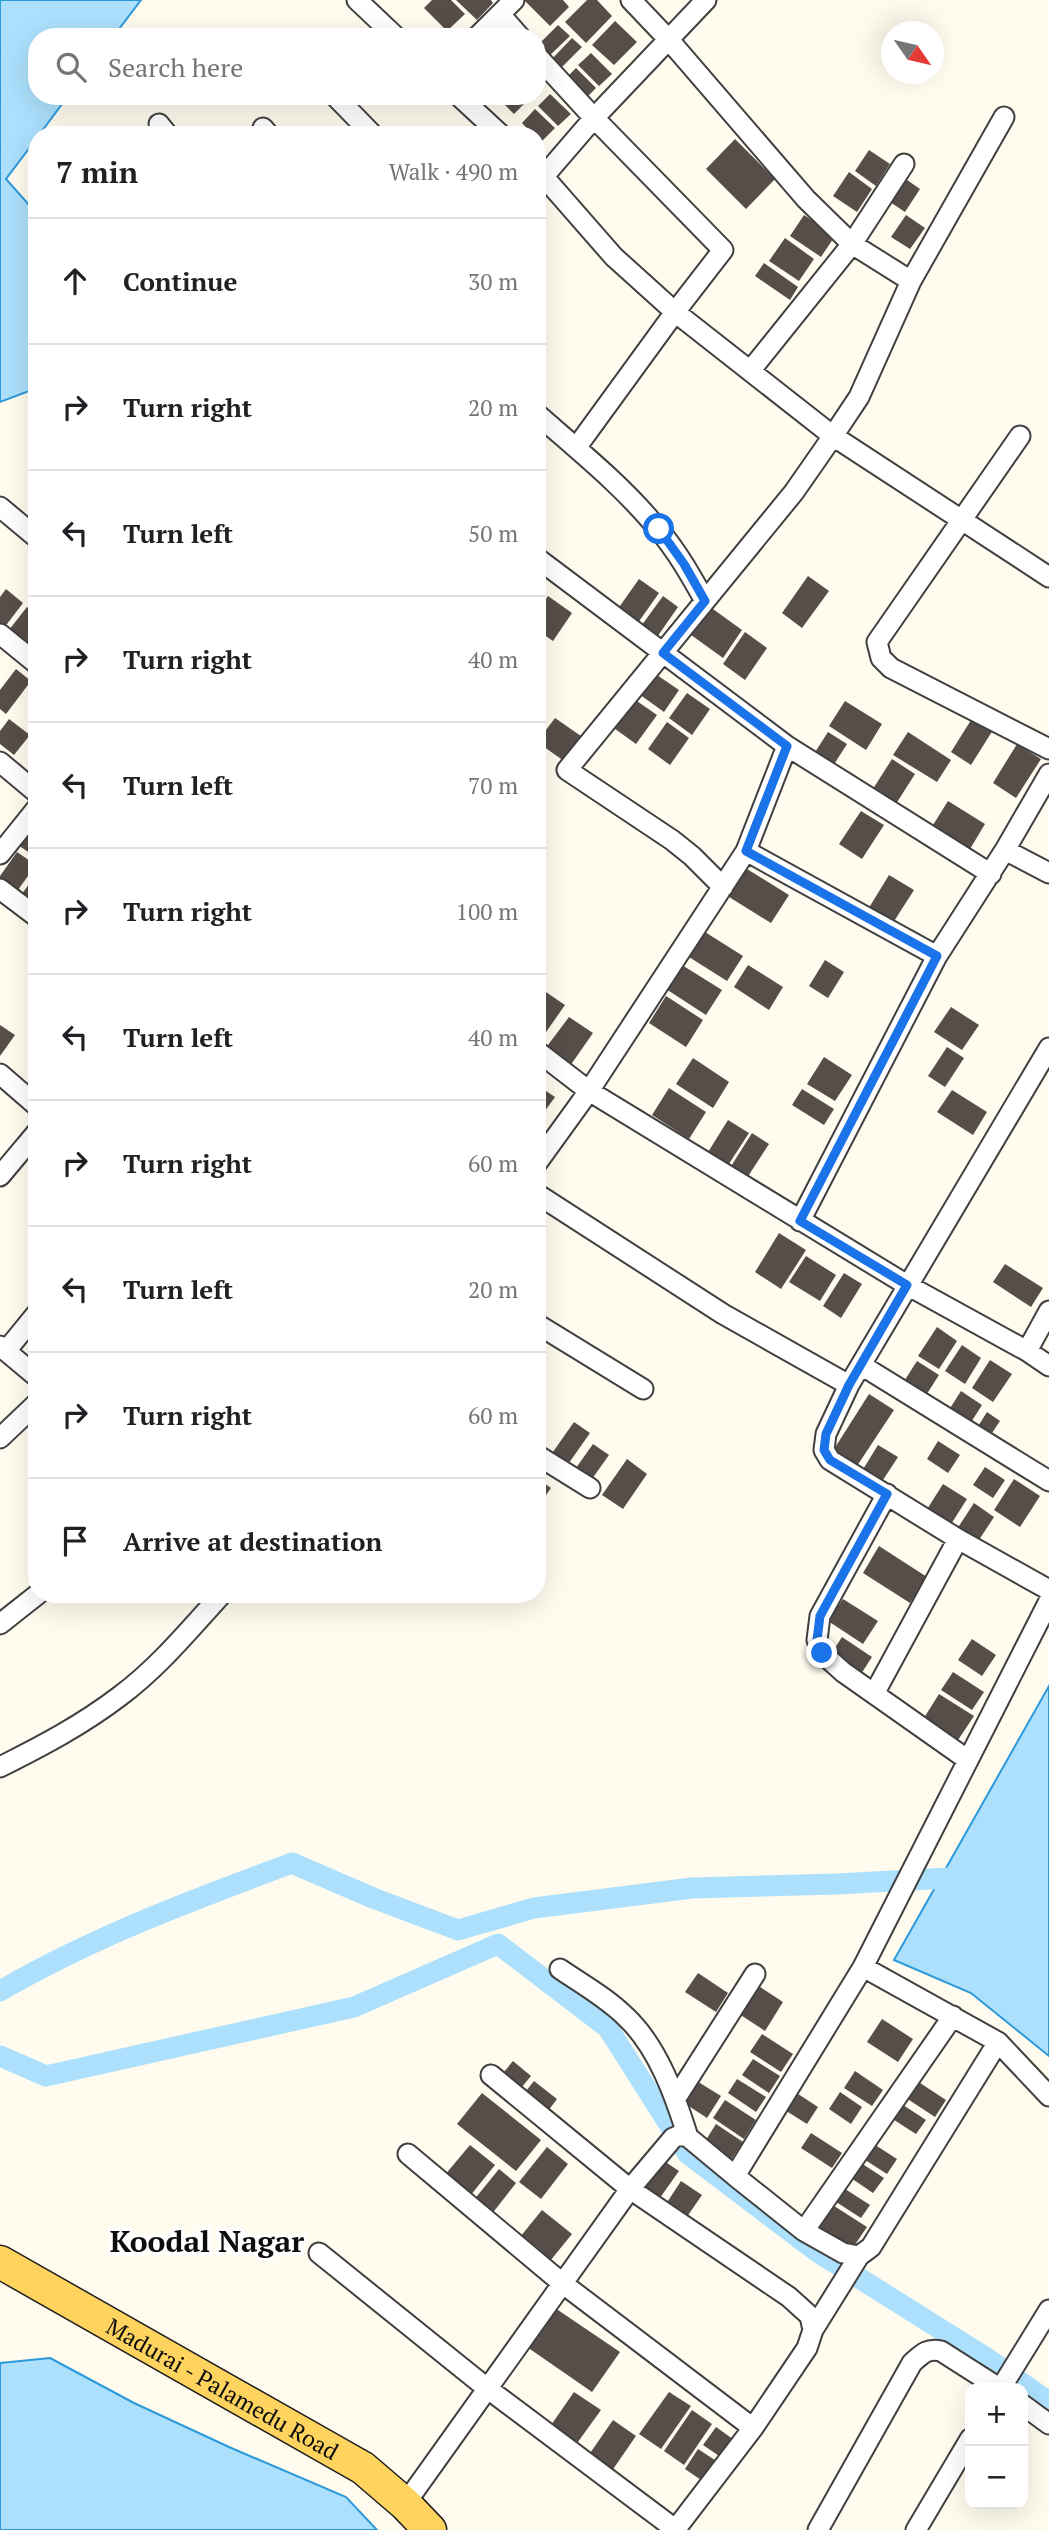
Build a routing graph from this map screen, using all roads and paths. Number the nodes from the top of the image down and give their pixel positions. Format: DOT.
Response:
graph roads {
  1 [pos="357,0"];
  2 [pos="631,0"];
  3 [pos="706,0"];
  4 [pos="507,7"];
  5 [pos="387,28"];
  6 [pos="486,28"];
  7 [pos="516,28"];
  8 [pos="669,40"];
  9 [pos="546,65"];
  10 [pos="344,105"];
  11 [pos="469,105"];
  12 [pos="1004,117"];
  13 [pos="594,118"];
  14 [pos="364,126"];
  15 [pos="491,126"];
  16 [pos="904,164"];
  17 [pos="546,170"];
  18 [pos="546,183"];
  19 [pos="852,244"];
  20 [pos="911,281"];
  21 [pos="675,312"];
  22 [pos="750,371"];
  23 [pos="546,422"];
  24 [pos="833,436"];
  25 [pos="1020,436"];
  26 [pos="576,448"];
  27 [pos="0,507"];
  28 [pos="961,520"];
  29 [pos="28,530"];
  30 [pos="546,565"];
  31 [pos="1049,577"];
  32 [pos="705,601"];
  33 [pos="0,634"];
  34 [pos="663,653"];
  35 [pos="28,657"];
  36 [pos="787,746"];
  37 [pos="1049,748"];
  38 [pos="0,762"];
  39 [pos="1049,774"];
  40 [pos="28,785"];
  41 [pos="28,819"];
  42 [pos="1005,850"];
  43 [pos="746,851"];
  44 [pos="0,854"];
  45 [pos="1049,873"];
  46 [pos="991,874"];
  47 [pos="723,887"];
  48 [pos="0,889"];
  49 [pos="28,910"];
  50 [pos="937,956"];
  51 [pos="1049,1048"];
  52 [pos="546,1058"];
  53 [pos="0,1074"];
  54 [pos="589,1091"];
  55 [pos="28,1098"];
  56 [pos="28,1143"];
  57 [pos="546,1151"];
  58 [pos="0,1176"];
  59 [pos="546,1200"];
  60 [pos="800,1221"];
  61 [pos="907,1285"];
  62 [pos="1049,1311"];
  63 [pos="28,1322"];
  64 [pos="546,1330"];
  65 [pos="3,1348"];
  66 [pos="1027,1351"];
  67 [pos="861,1365"];
  68 [pos="1049,1366"];
  69 [pos="28,1369"];
  70 [pos="849,1385"];
  71 [pos="643,1389"];
  72 [pos="28,1412"];
  73 [pos="0,1438"];
  74 [pos="546,1461"];
  75 [pos="1049,1481"];
  76 [pos="590,1488"];
  77 [pos="887,1494"];
  78 [pos="958,1539"];
  79 [pos="1049,1590"];
  80 [pos="1049,1601"];
  81 [pos="28,1602"];
  82 [pos="214,1603"];
  83 [pos="0,1625"];
  84 [pos="874,1694"];
  85 [pos="968,1760"];
  86 [pos="0,1767"];
  87 [pos="863,1967"];
  88 [pos="560,1969"];
  89 [pos="755,1974"];
  90 [pos="953,2016"];
  91 [pos="998,2042"];
  92 [pos="491,2075"];
  93 [pos="1049,2096"];
  94 [pos="676,2098"];
  95 [pos="680,2137"];
  96 [pos="408,2154"];
  97 [pos="735,2176"];
  98 [pos="629,2189"];
  99 [pos="804,2231"];
  100 [pos="319,2253"];
  101 [pos="859,2256"];
  102 [pos="0,2262"];
  103 [pos="562,2283"];
  104 [pos="1049,2310"];
  105 [pos="813,2330"];
  106 [pos="992,2383"];
  107 [pos="1003,2383"];
  108 [pos="488,2389"];
  109 [pos="1028,2409"];
  110 [pos="1049,2424"];
  111 [pos="753,2428"];
  112 [pos="966,2446"];
  113 [pos="405,2504"];
  114 [pos="430,2530"];
  115 [pos="675,2530"];
  116 [pos="818,2530"];
  117 [pos="916,2530"];
  1 -- 5 [label="street"];
  2 -- 8 [label="street"];
  3 -- 8 [label="street"];
  4 -- 6 [label="street"];
  4 -- 7 [label="street"];
  8 -- 13 [label="street"];
  8 -- 19 [label="street"];
  9 -- 13 [label="street"];
  10 -- 14 [label="street"];
  11 -- 15 [label="street"];
  12 -- 20 [label="street"];
  13 -- 17 [label="street"];
  13 -- 21 [label="street"];
  16 -- 19 [label="street"];
  18 -- 21 [label="street"];
  19 -- 20 [label="street"];
  19 -- 22 [label="street"];
  20 -- 24 [label="street"];
  21 -- 22 [label="street"];
  21 -- 26 [label="street"];
  22 -- 24 [label="street"];
  23 -- 26 [label="street"];
  24 -- 28 [label="street"];
  24 -- 32 [label="street"];
  25 -- 28 [label="street"];
  26 -- 32 [label="street"];
  27 -- 29 [label="street"];
  28 -- 31 [label="street"];
  28 -- 37 [label="street"];
  30 -- 34 [label="street"];
  32 -- 34 [label="street"];
  33 -- 35 [label="street"];
  34 -- 36 [label="street"];
  34 -- 47 [label="street"];
  36 -- 43 [label="street"];
  36 -- 46 [label="street"];
  38 -- 40 [label="street"];
  39 -- 42 [label="street"];
  41 -- 44 [label="street"];
  42 -- 45 [label="street"];
  42 -- 46 [label="street"];
  43 -- 47 [label="street"];
  43 -- 50 [label="street"];
  46 -- 50 [label="street"];
  47 -- 54 [label="street"];
  48 -- 49 [label="street"];
  50 -- 60 [label="street"];
  51 -- 61 [label="street"];
  52 -- 54 [label="street"];
  53 -- 55 [label="street"];
  54 -- 57 [label="street"];
  54 -- 60 [label="street"];
  56 -- 58 [label="street"];
  59 -- 70 [label="street"];
  60 -- 61 [label="street"];
  61 -- 66 [label="street"];
  61 -- 67 [label="street"];
  62 -- 66 [label="street"];
  63 -- 65 [label="street"];
  64 -- 71 [label="street"];
  65 -- 69 [label="street"];
  66 -- 68 [label="street"];
  67 -- 70 [label="street"];
  67 -- 75 [label="street"];
  70 -- 77 [label="street"];
  72 -- 73 [label="street"];
  74 -- 76 [label="street"];
  77 -- 78 [label="street"];
  77 -- 84 [label="street"];
  78 -- 79 [label="street"];
  78 -- 84 [label="street"];
  80 -- 85 [label="street"];
  81 -- 83 [label="street"];
  82 -- 86 [label="street"];
  84 -- 85 [label="street"];
  85 -- 87 [label="street"];
  87 -- 90 [label="street"];
  87 -- 97 [label="street"];
  88 -- 94 [label="street"];
  89 -- 94 [label="street"];
  90 -- 91 [label="street"];
  90 -- 99 [label="street"];
  91 -- 93 [label="street"];
  91 -- 101 [label="street"];
  92 -- 98 [label="street"];
  94 -- 95 [label="street"];
  95 -- 97 [label="street"];
  95 -- 98 [label="street"];
  96 -- 103 [label="street"];
  97 -- 99 [label="street"];
  98 -- 103 [label="street"];
  98 -- 105 [label="street"];
  99 -- 101 [label="street"];
  100 -- 108 [label="street"];
  101 -- 105 [label="street"];
  102 -- 113 [label="main road, Madurai - Palamedu Road"];
  103 -- 108 [label="street"];
  103 -- 111 [label="street"];
  104 -- 107 [label="street"];
  105 -- 111 [label="street"];
  106 -- 116 [label="street"];
  108 -- 113 [label="street"];
  108 -- 115 [label="street"];
  109 -- 110 [label="street"];
  111 -- 115 [label="street"];
  112 -- 117 [label="street"];
  113 -- 114 [label="main road, Madurai - Palamedu Road"];
}
